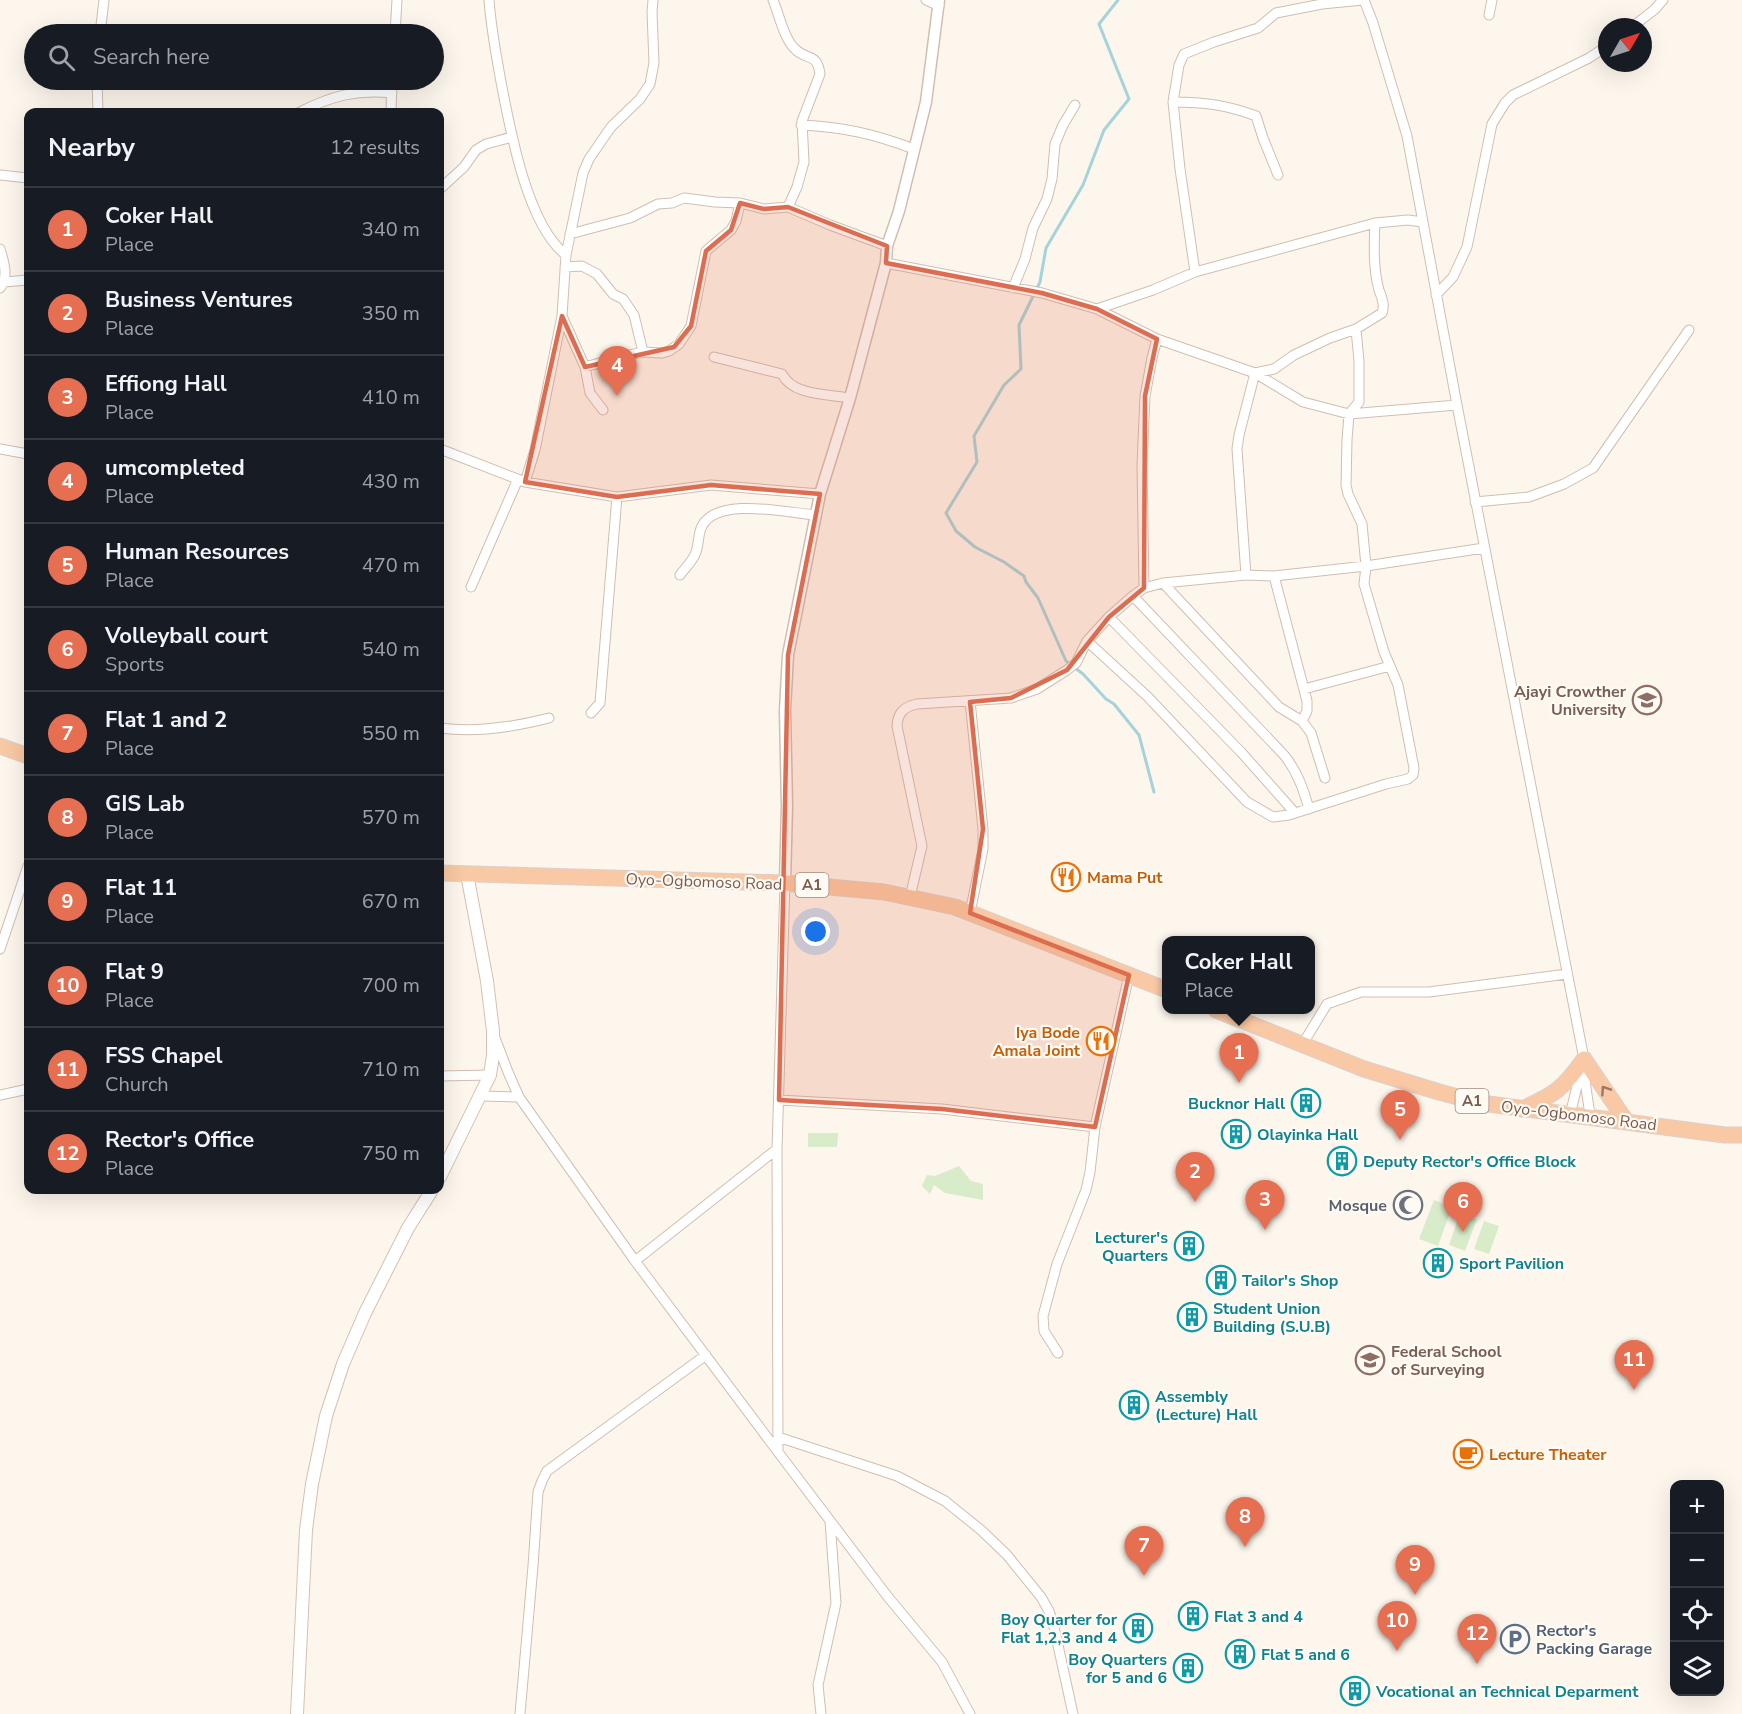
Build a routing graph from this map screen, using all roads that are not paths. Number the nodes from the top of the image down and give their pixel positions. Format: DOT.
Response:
graph roads {
  1 [pos="104,0"];
  2 [pos="397,0"];
  3 [pos="489,0"];
  4 [pos="653,0"];
  5 [pos="773,0"];
  6 [pos="927,0"];
  7 [pos="1364,0"];
  8 [pos="1492,0"];
  9 [pos="1648,0"];
  10 [pos="1664,0"];
  11 [pos="939,3"];
  12 [pos="1654,10"];
  13 [pos="1489,15"];
  14 [pos="1644,18"];
  15 [pos="101,24"];
  16 [pos="396,24"];
  17 [pos="1598,52"];
  18 [pos="97,90"];
  19 [pos="392,90"];
  20 [pos="392,93"];
  21 [pos="1173,102"];
  22 [pos="1076,105"];
  23 [pos="98,108"];
  24 [pos="309,108"];
  25 [pos="391,108"];
  26 [pos="801,125"];
  27 [pos="512,137"];
  28 [pos="914,149"];
  29 [pos="0,175"];
  30 [pos="1278,175"];
  31 [pos="24,178"];
  32 [pos="444,185"];
  33 [pos="740,203"];
  34 [pos="788,207"];
  35 [pos="1423,222"];
  36 [pos="1375,223"];
  37 [pos="570,234"];
  38 [pos="886,246"];
  39 [pos="0,249"];
  40 [pos="566,255"];
  41 [pos="886,263"];
  42 [pos="565,267"];
  43 [pos="1195,272"];
  44 [pos="24,281"];
  45 [pos="2,285"];
  46 [pos="1013,288"];
  47 [pos="1436,295"];
  48 [pos="1097,309"];
  49 [pos="562,316"];
  50 [pos="1356,329"];
  51 [pos="1689,330"];
  52 [pos="1157,339"];
  53 [pos="643,352"];
  54 [pos="714,357"];
  55 [pos="585,367"];
  56 [pos="1255,373"];
  57 [pos="850,398"];
  58 [pos="1457,405"];
  59 [pos="603,410"];
  60 [pos="1349,414"];
  61 [pos="0,449"];
  62 [pos="444,451"];
  63 [pos="24,453"];
  64 [pos="521,480"];
  65 [pos="820,494"];
  66 [pos="616,497"];
  67 [pos="1475,502"];
  68 [pos="816,515"];
  69 [pos="1484,548"];
  70 [pos="1366,566"];
  71 [pos="680,575"];
  72 [pos="1246,575"];
  73 [pos="1274,576"];
  74 [pos="1162,583"];
  75 [pos="471,587"];
  76 [pos="1144,588"];
  77 [pos="1133,596"];
  78 [pos="1109,617"];
  79 [pos="1087,641"];
  80 [pos="1390,666"];
  81 [pos="1304,689"];
  82 [pos="970,701"];
  83 [pos="591,713"];
  84 [pos="549,718"];
  85 [pos="1302,721"];
  86 [pos="444,729"];
  87 [pos="0,746"];
  88 [pos="24,755"];
  89 [pos="1325,778"];
  90 [pos="1309,809"];
  91 [pos="1294,813"];
  92 [pos="444,873"];
  93 [pos="467,874"];
  94 [pos="24,878"];
  95 [pos="785,883"];
  96 [pos="910,897"];
  97 [pos="970,913"];
  98 [pos="0,949"];
  99 [pos="1567,974"];
  100 [pos="1129,975"];
  101 [pos="1162,988"];
  102 [pos="1226,1014"];
  103 [pos="493,1031"];
  104 [pos="1302,1045"];
  105 [pos="1584,1067"];
  106 [pos="490,1075"];
  107 [pos="444,1076"];
  108 [pos="24,1090"];
  109 [pos="0,1095"];
  110 [pos="481,1096"];
  111 [pos="519,1097"];
  112 [pos="780,1100"];
  113 [pos="1521,1109"];
  114 [pos="1570,1115"];
  115 [pos="1590,1116"];
  116 [pos="1626,1121"];
  117 [pos="1095,1127"];
  118 [pos="1742,1135"];
  119 [pos="777,1149"];
  120 [pos="444,1169"];
  121 [pos="429,1194"];
  122 [pos="635,1260"];
  123 [pos="1058,1353"];
  124 [pos="706,1354"];
  125 [pos="778,1437"];
  126 [pos="778,1452"];
  127 [pos="830,1521"];
  128 [pos="297,1714"];
  129 [pos="520,1714"];
  130 [pos="821,1714"];
  131 [pos="970,1714"];
  132 [pos="1073,1714"];
  1 -- 15 [label="street"];
  2 -- 16 [label="street"];
  3 -- 27 [label="street"];
  4 -- 37 [label="street"];
  5 -- 26 [label="street"];
  6 -- 11 [label="street"];
  7 -- 21 [label="street"];
  7 -- 35 [label="street"];
  8 -- 13 [label="street"];
  9 -- 12 [label="street"];
  10 -- 12 [label="street"];
  11 -- 28 [label="street"];
  12 -- 14 [label="street"];
  17 -- 47 [label="street"];
  18 -- 23 [label="street"];
  19 -- 20 [label="street"];
  20 -- 24 [label="street"];
  20 -- 25 [label="street"];
  21 -- 30 [label="street"];
  21 -- 43 [label="street"];
  22 -- 46 [label="street"];
  26 -- 28 [label="street"];
  26 -- 34 [label="street"];
  27 -- 32 [label="street"];
  27 -- 40 [label="street"];
  28 -- 38 [label="street"];
  29 -- 31 [label="street"];
  33 -- 34 [label="street"];
  33 -- 37 [label="street"];
  33 -- 53 [label="street"];
  34 -- 38 [label="street"];
  35 -- 36 [label="street"];
  35 -- 47 [label="street"];
  36 -- 43 [label="street"];
  36 -- 50 [label="street"];
  37 -- 40 [label="street"];
  38 -- 41 [label="street"];
  39 -- 45 [label="street"];
  40 -- 42 [label="street"];
  41 -- 46 [label="street"];
  41 -- 57 [label="street"];
  42 -- 49 [label="street"];
  42 -- 53 [label="street"];
  43 -- 48 [label="street"];
  44 -- 45 [label="street"];
  46 -- 48 [label="street"];
  47 -- 58 [label="street"];
  48 -- 52 [label="street"];
  49 -- 55 [label="street"];
  49 -- 64 [label="street"];
  50 -- 56 [label="street"];
  50 -- 60 [label="street"];
  51 -- 67 [label="street"];
  52 -- 56 [label="street"];
  52 -- 76 [label="street"];
  53 -- 55 [label="street"];
  54 -- 57 [label="street"];
  55 -- 59 [label="street"];
  56 -- 60 [label="street"];
  56 -- 72 [label="street"];
  57 -- 65 [label="street"];
  58 -- 60 [label="street"];
  58 -- 67 [label="street"];
  60 -- 70 [label="street"];
  61 -- 63 [label="street"];
  62 -- 64 [label="street"];
  64 -- 66 [label="street"];
  64 -- 75 [label="street"];
  65 -- 66 [label="street"];
  65 -- 68 [label="street"];
  66 -- 83 [label="street"];
  67 -- 69 [label="street"];
  68 -- 71 [label="street"];
  68 -- 95 [label="street"];
  69 -- 70 [label="street"];
  69 -- 99 [label="street"];
  70 -- 73 [label="street"];
  70 -- 80 [label="street"];
  72 -- 73 [label="street"];
  72 -- 74 [label="street"];
  73 -- 81 [label="street"];
  74 -- 76 [label="street"];
  74 -- 85 [label="street"];
  76 -- 77 [label="street"];
  77 -- 78 [label="street"];
  77 -- 90 [label="street"];
  78 -- 79 [label="street"];
  78 -- 91 [label="street"];
  79 -- 82 [label="street"];
  79 -- 91 [label="street"];
  80 -- 81 [label="street"];
  80 -- 90 [label="street"];
  81 -- 85 [label="street"];
  82 -- 96 [label="street"];
  82 -- 97 [label="street"];
  84 -- 86 [label="street"];
  85 -- 89 [label="street"];
  87 -- 88 [label="highway"];
  90 -- 91 [label="street"];
  92 -- 93 [label="highway, Oyo-Ogbomoso Road / A1"];
  93 -- 95 [label="highway, Oyo-Ogbomoso Road / A1"];
  93 -- 103 [label="main road"];
  94 -- 98 [label="street"];
  95 -- 96 [label="highway, Oyo-Ogbomoso Road / A1"];
  95 -- 112 [label="street"];
  96 -- 97 [label="highway, Oyo-Ogbomoso Road / A1"];
  97 -- 100 [label="highway, Oyo-Ogbomoso Road / A1"];
  99 -- 104 [label="street"];
  99 -- 105 [label="street"];
  100 -- 101 [label="highway, Oyo-Ogbomoso Road / A1"];
  100 -- 117 [label="street"];
  102 -- 104 [label="highway, Oyo-Ogbomoso Road / A1"];
  103 -- 106 [label="main road"];
  103 -- 111 [label="street"];
  104 -- 113 [label="highway, Oyo-Ogbomoso Road / A1"];
  105 -- 113 [label="highway"];
  105 -- 114 [label="street"];
  105 -- 115 [label="street"];
  116 -- 105 [label="highway, one-way"];
  106 -- 107 [label="street"];
  106 -- 110 [label="main road"];
  108 -- 109 [label="street"];
  110 -- 111 [label="street"];
  110 -- 120 [label="main road"];
  111 -- 122 [label="street"];
  112 -- 117 [label="street"];
  112 -- 119 [label="street"];
  113 -- 114 [label="highway, Oyo-Ogbomoso Road / A1"];
  114 -- 115 [label="highway, Oyo-Ogbomoso Road / A1"];
  115 -- 116 [label="highway, Oyo-Ogbomoso Road / A1"];
  116 -- 118 [label="highway, Oyo-Ogbomoso Road / A1"];
  117 -- 123 [label="street"];
  119 -- 122 [label="street"];
  119 -- 125 [label="street"];
  121 -- 128 [label="main road"];
  122 -- 124 [label="street"];
  124 -- 126 [label="street"];
  124 -- 129 [label="street"];
  125 -- 126 [label="street"];
  125 -- 132 [label="street"];
  126 -- 127 [label="street"];
  127 -- 130 [label="street"];
  127 -- 131 [label="street"];
}
